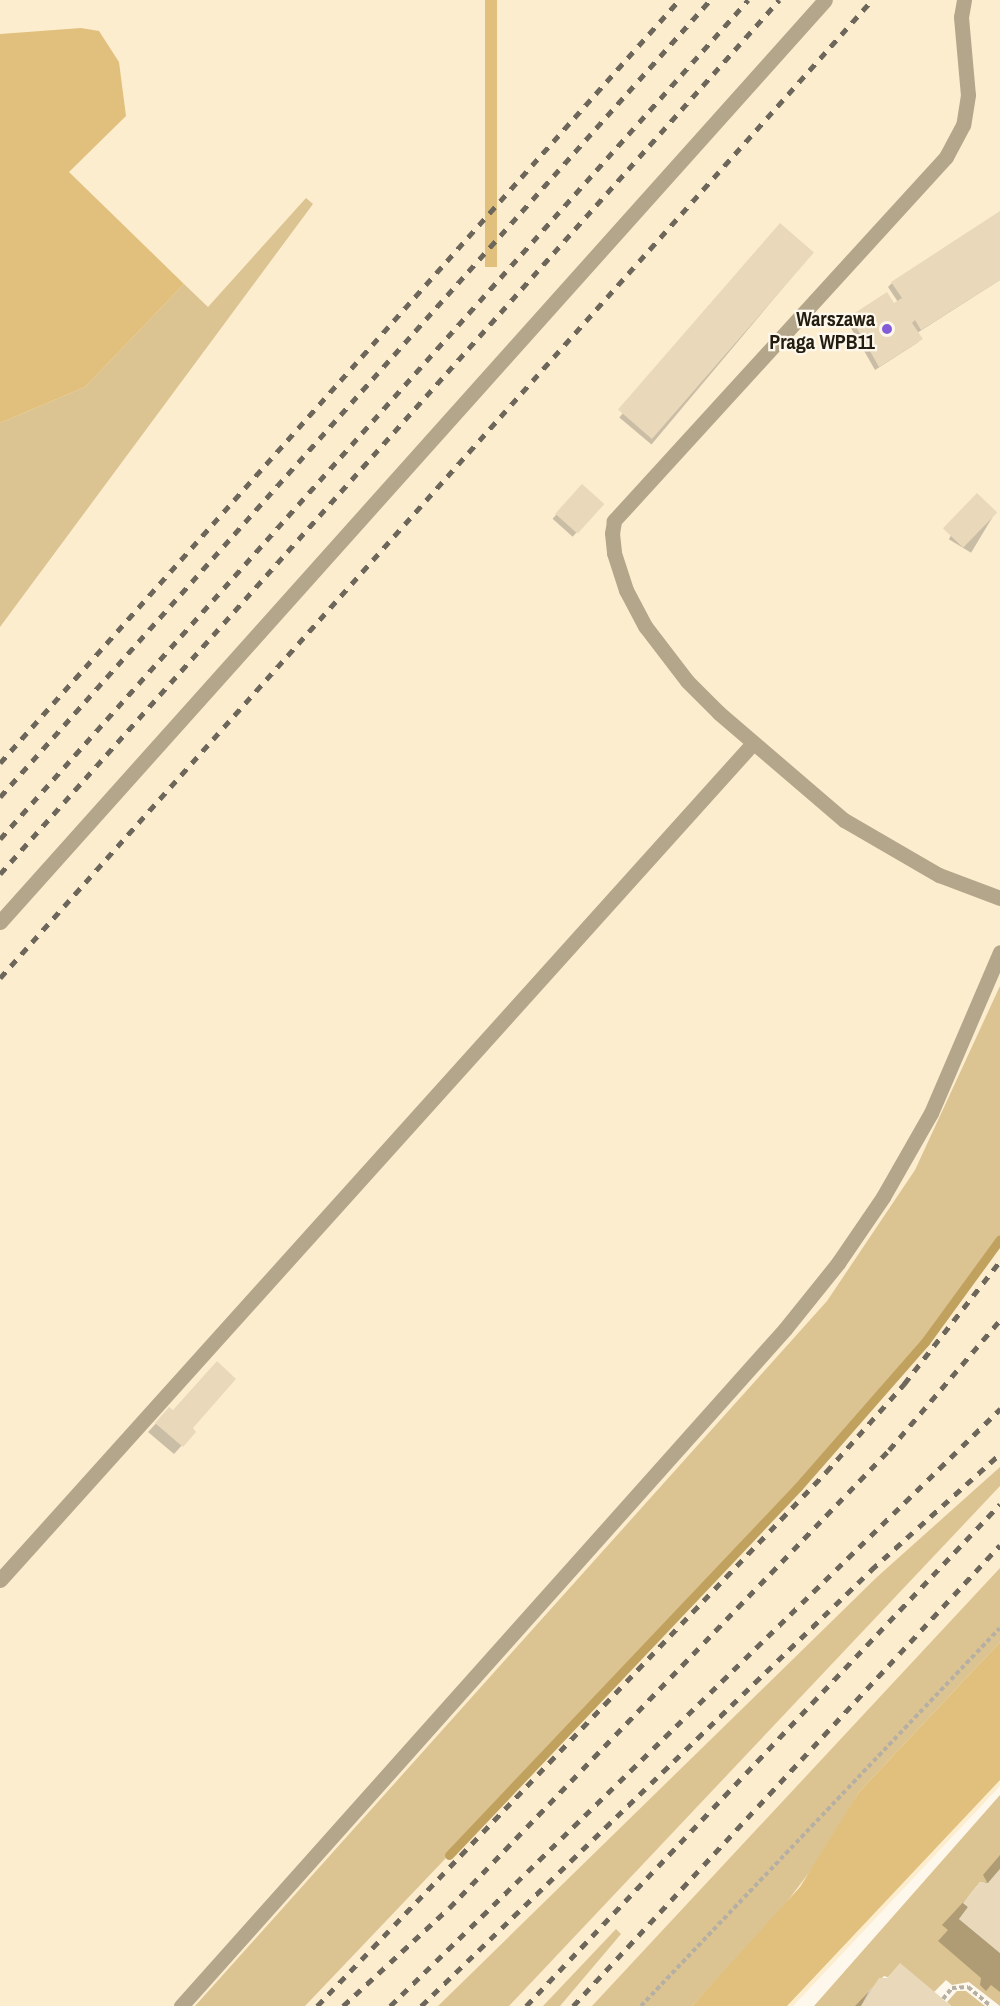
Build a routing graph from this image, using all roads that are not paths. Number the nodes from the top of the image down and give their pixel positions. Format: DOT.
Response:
graph roads {
  1 [pos="825,0"];
  2 [pos="964,0"];
  3 [pos="753,743"];
  4 [pos="1000,898"];
  5 [pos="0,922"];
  6 [pos="1000,951"];
  7 [pos="0,1580"];
  8 [pos="181,2006"];
  1 -- 5 [label="lane"];
  2 -- 3 [label="lane"];
  3 -- 4 [label="lane"];
  3 -- 7 [label="lane"];
  6 -- 8 [label="lane"];
}
